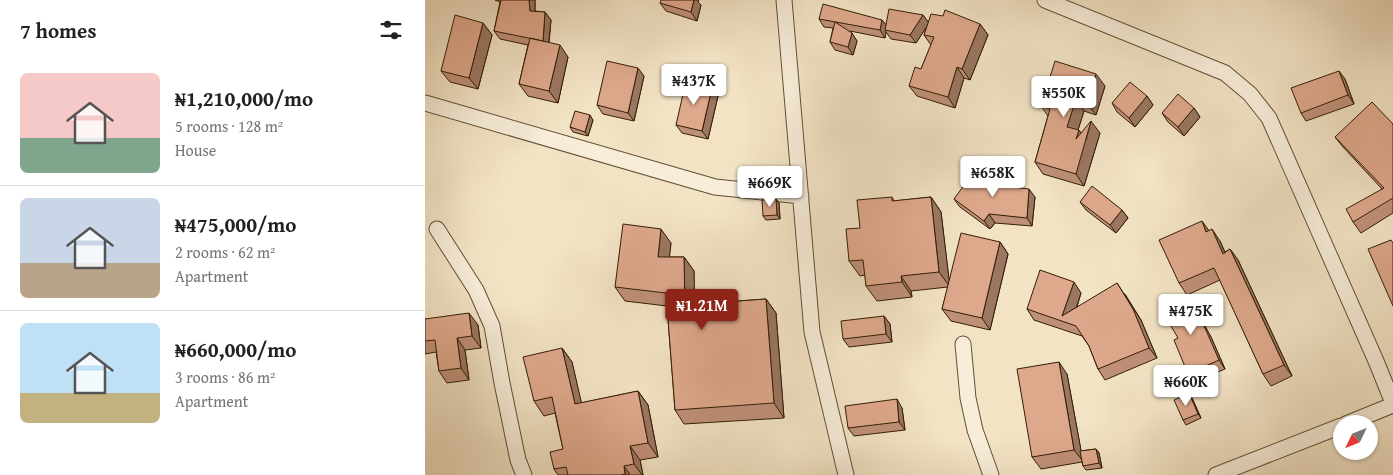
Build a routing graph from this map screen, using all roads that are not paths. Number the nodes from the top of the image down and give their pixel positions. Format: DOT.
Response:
graph roads {
  1 [pos="784,0"];
  2 [pos="1045,0"];
  3 [pos="425,103"];
  4 [pos="801,196"];
  5 [pos="437,229"];
  6 [pos="963,344"];
  7 [pos="1393,404"];
  8 [pos="1367,415"];
  9 [pos="1333,429"];
  10 [pos="523,475"];
  11 [pos="846,475"];
  12 [pos="991,475"];
  13 [pos="1216,475"];
  1 -- 4 [label="street"];
  2 -- 7 [label="street"];
  3 -- 4 [label="street"];
  4 -- 11 [label="street"];
  5 -- 10 [label="street"];
  6 -- 12 [label="street"];
  7 -- 8 [label="street"];
  9 -- 13 [label="street"];
}
